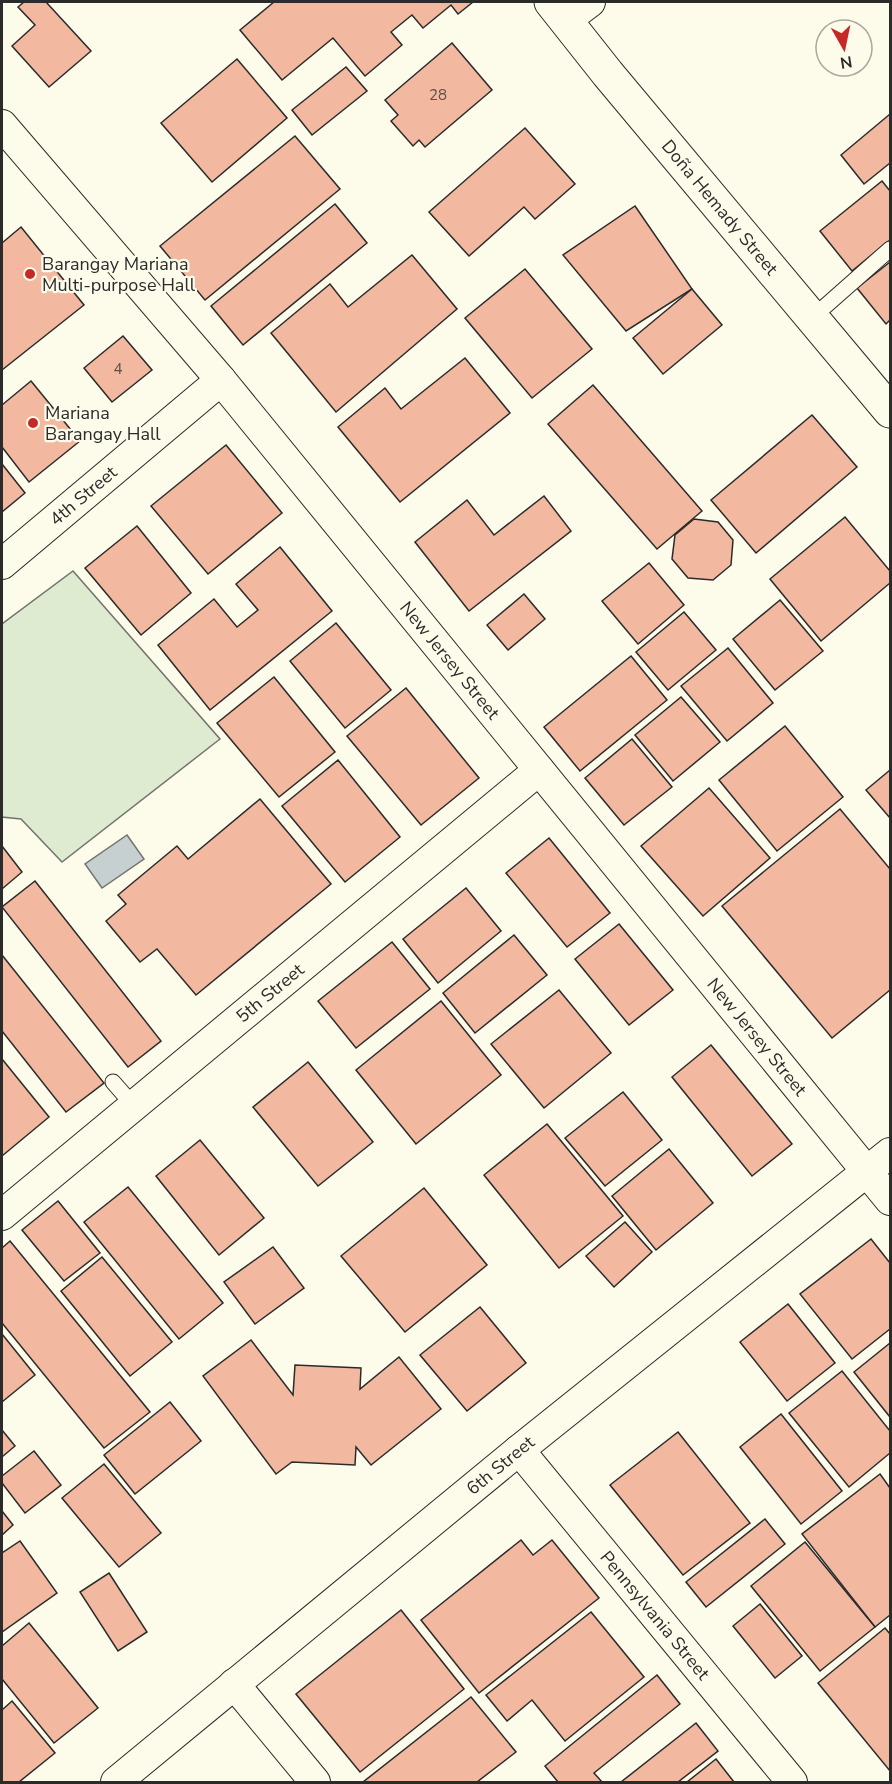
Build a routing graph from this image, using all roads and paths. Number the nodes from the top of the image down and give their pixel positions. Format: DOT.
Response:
graph roads {
  1 [pos="569,8"];
  2 [pos="2,125"];
  3 [pos="891,249"];
  4 [pos="813,317"];
  5 [pos="221,380"];
  6 [pos="891,411"];
  7 [pos="2,564"];
  8 [pos="539,770"];
  9 [pos="113,1082"];
  10 [pos="134,1106"];
  11 [pos="879,1162"];
  12 [pos="891,1200"];
  13 [pos="2,1215"];
  14 [pos="519,1450"];
  15 [pos="234,1684"];
  16 [pos="116,1782"];
  17 [pos="315,1782"];
  18 [pos="792,1782"];
  1 -- 4 [label="main road, Doña Hemady Street"];
  2 -- 5 [label="street, New Jersey Street"];
  3 -- 4 [label="lane"];
  4 -- 6 [label="main road, Doña Hemady Street"];
  5 -- 7 [label="street, 4th Street"];
  5 -- 8 [label="street, New Jersey Street"];
  8 -- 10 [label="street, 5th Street"];
  8 -- 11 [label="street, New Jersey Street"];
  9 -- 10 [label="lane"];
  10 -- 13 [label="street, 5th Street"];
  11 -- 12 [label="street, New Jersey Street"];
  11 -- 14 [label="street, 6th Street"];
  14 -- 15 [label="street, 6th Street"];
  14 -- 18 [label="street, Pennsylvania Street"];
  15 -- 16 [label="street, 6th Street"];
  15 -- 17 [label="street"];
}
